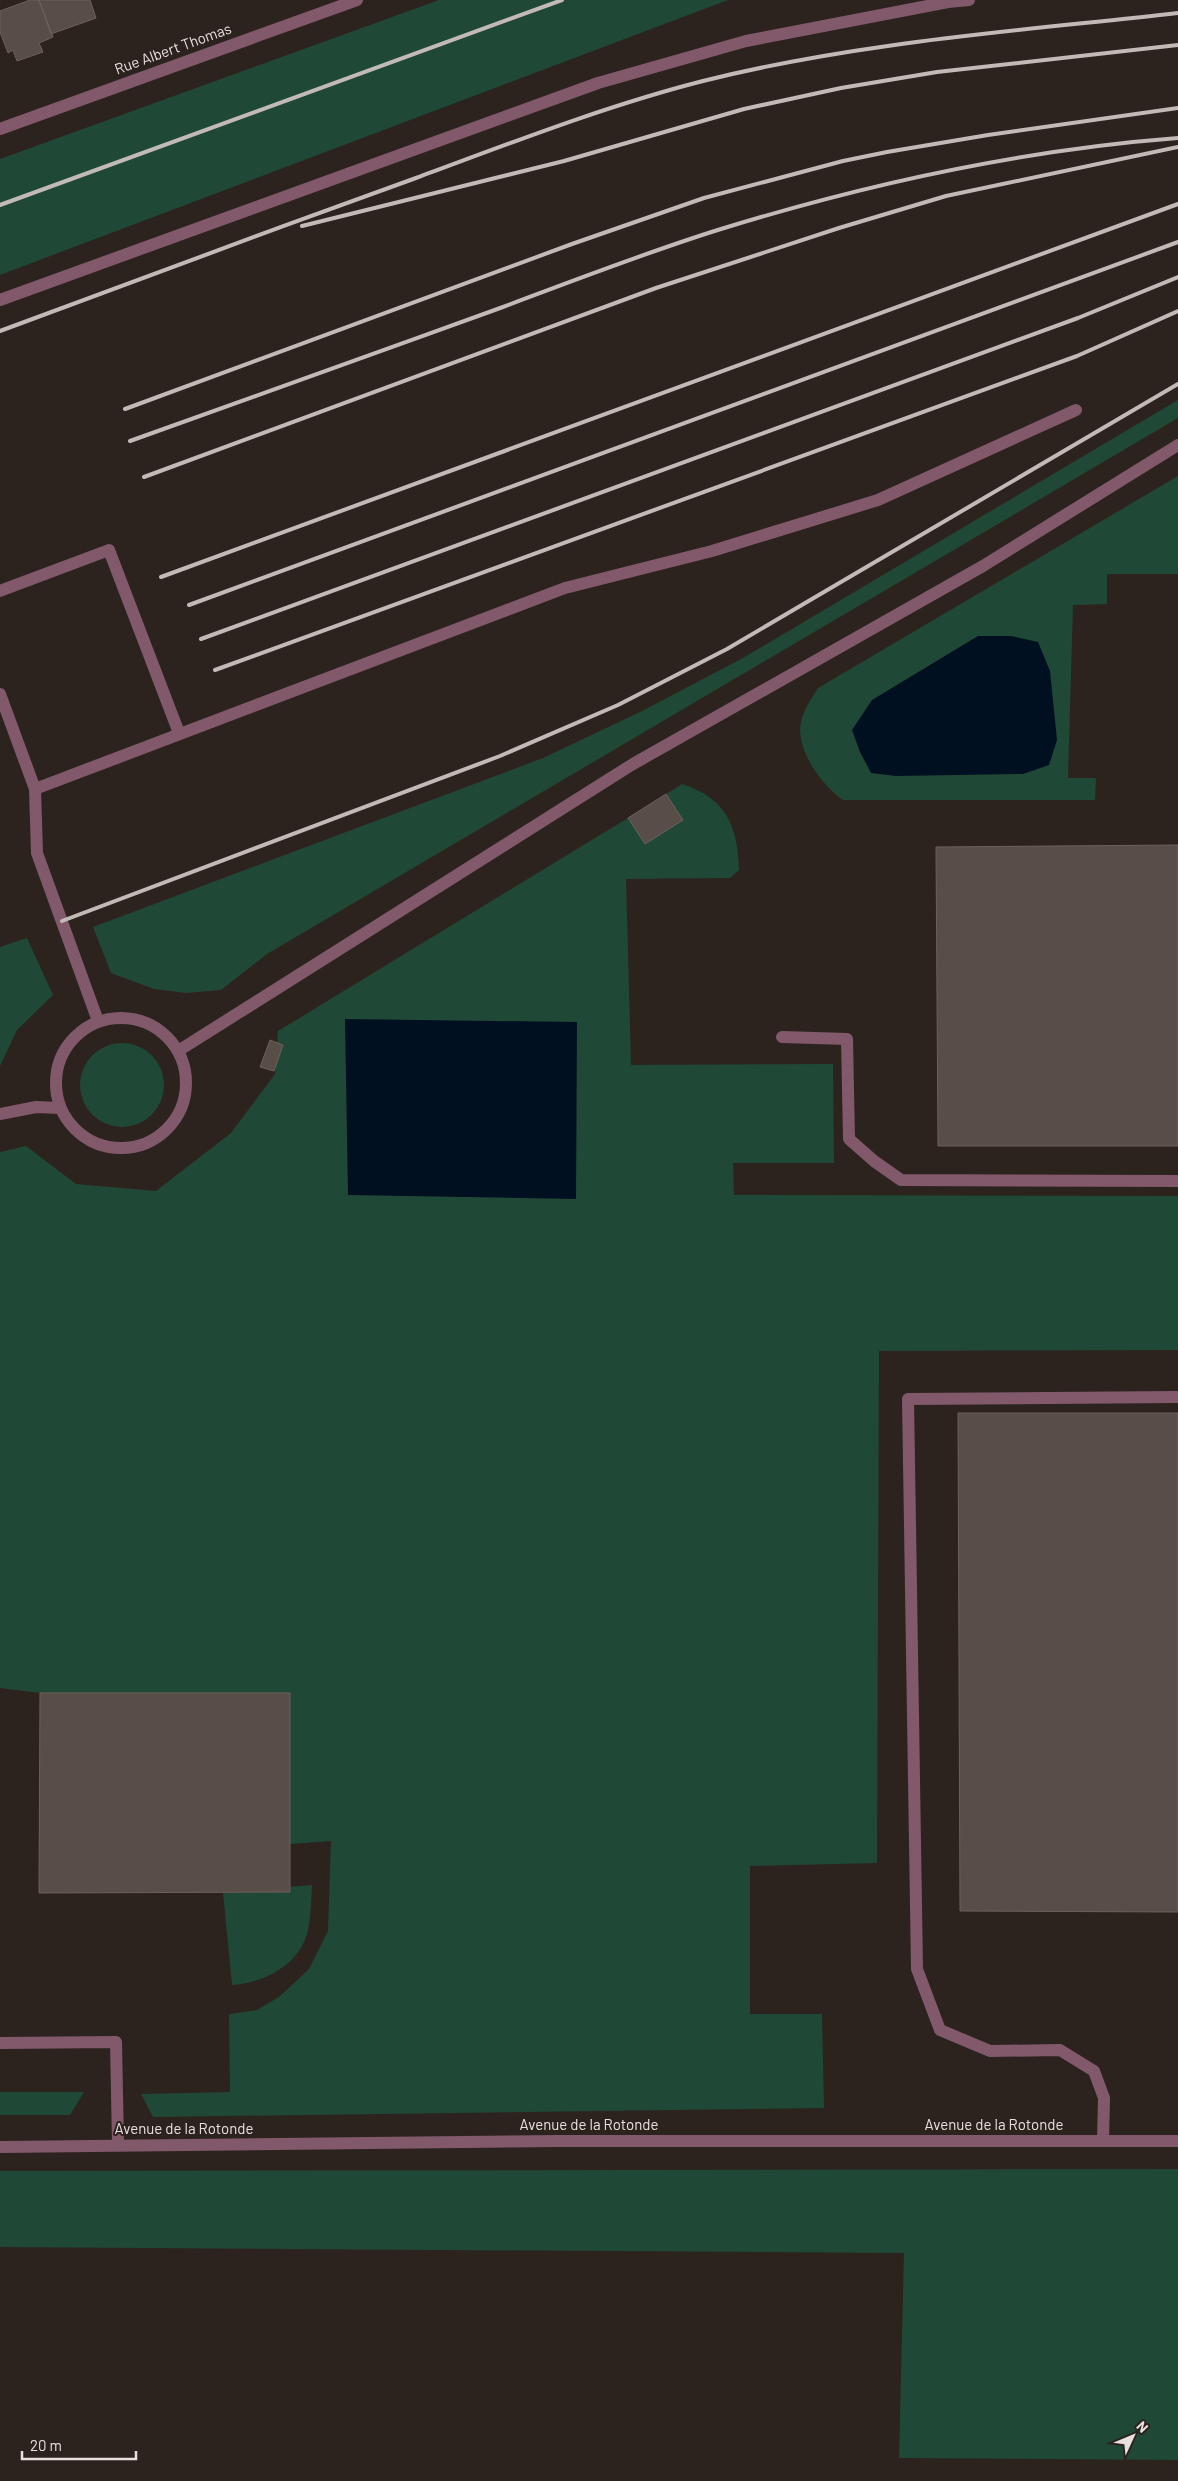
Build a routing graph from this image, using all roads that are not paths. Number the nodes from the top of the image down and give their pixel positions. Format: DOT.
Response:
graph roads {
  1 [pos="357,0"];
  2 [pos="969,0"];
  3 [pos="0,129"];
  4 [pos="0,300"];
  5 [pos="1076,410"];
  6 [pos="1178,445"];
  7 [pos="0,591"];
  8 [pos="0,694"];
  9 [pos="179,733"];
  10 [pos="35,790"];
  11 [pos="98,1021"];
  12 [pos="782,1037"];
  13 [pos="178,1051"];
  14 [pos="60,1108"];
  15 [pos="0,1114"];
  16 [pos="1178,1180"];
  17 [pos="1178,1397"];
  18 [pos="0,2043"];
  19 [pos="1102,2141"];
  20 [pos="1178,2141"];
  21 [pos="118,2145"];
  22 [pos="0,2147"];
  1 -- 3 [label="street, Rue Albert Thomas"];
  2 -- 4 [label="street"];
  5 -- 9 [label="street"];
  6 -- 13 [label="street"];
  7 -- 9 [label="street"];
  8 -- 10 [label="street"];
  9 -- 10 [label="street"];
  10 -- 11 [label="street"];
  11 -- 13 [label="street"];
  11 -- 14 [label="street"];
  12 -- 16 [label="street"];
  13 -- 14 [label="street"];
  14 -- 15 [label="street"];
  17 -- 19 [label="street"];
  18 -- 21 [label="street"];
  19 -- 20 [label="street, Avenue de la Rotonde"];
  19 -- 21 [label="street, Avenue de la Rotonde"];
  21 -- 22 [label="street, Avenue de la Rotonde"];
}
